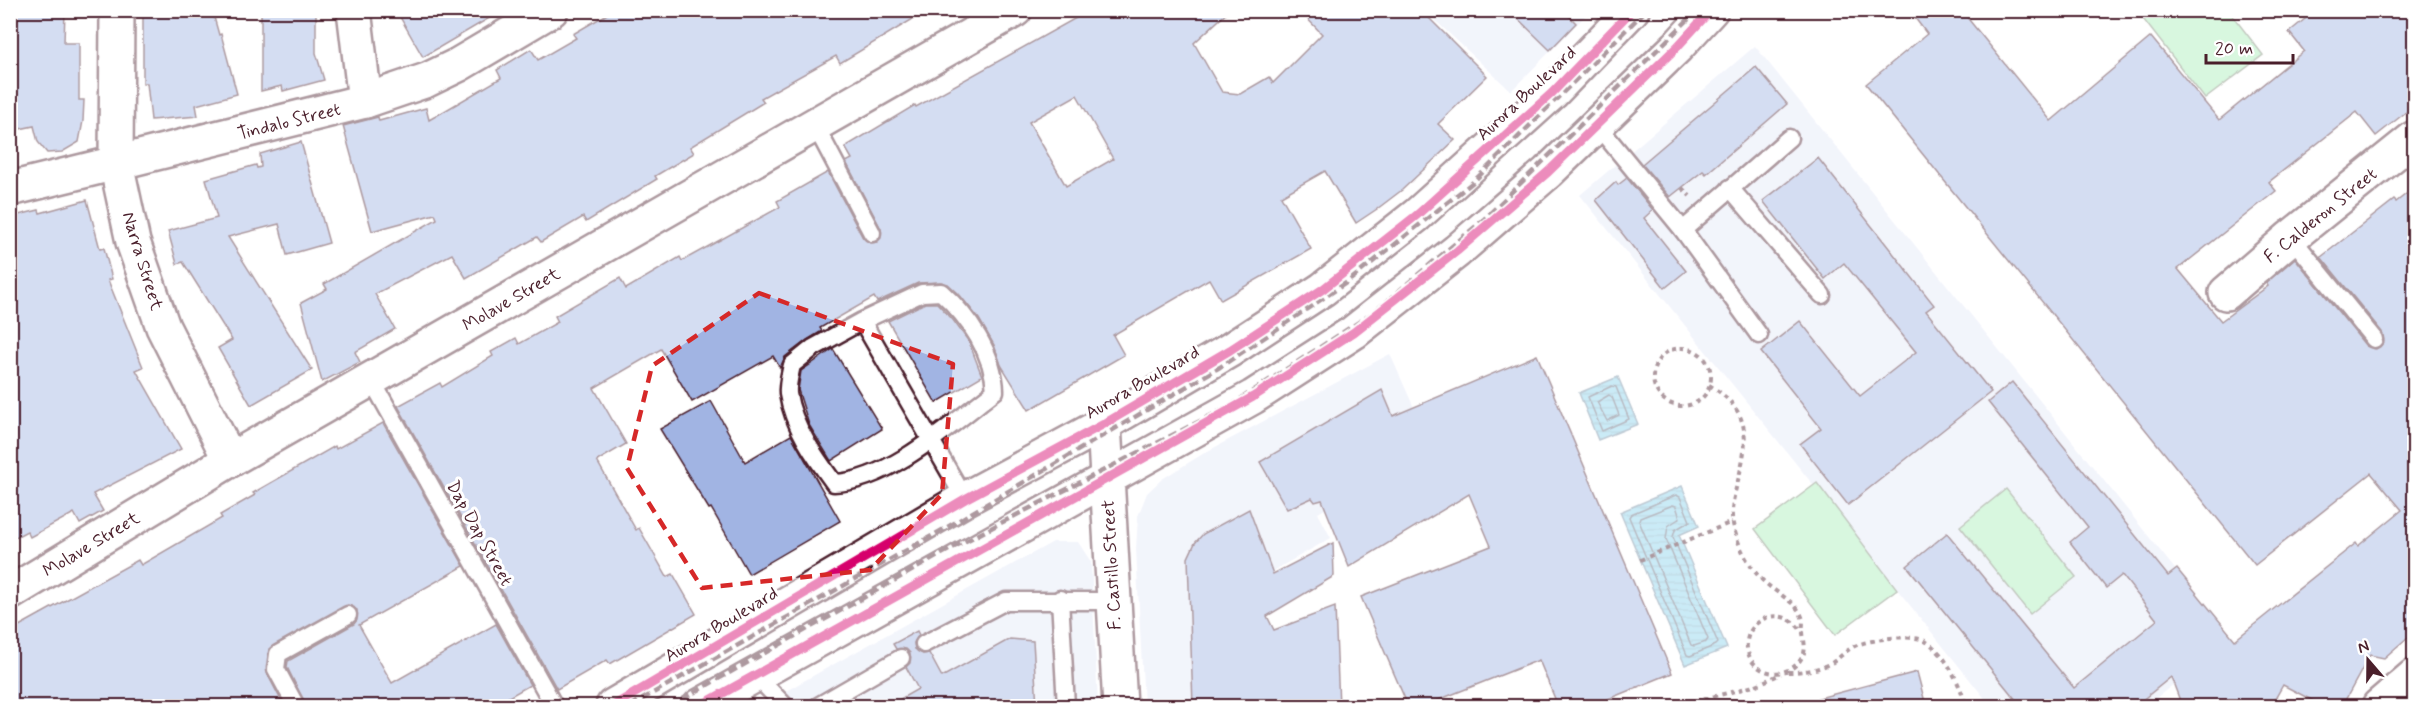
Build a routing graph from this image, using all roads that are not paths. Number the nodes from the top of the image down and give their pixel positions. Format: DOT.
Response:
graph roads {
  1 [pos="117,10"];
  2 [pos="354,10"];
  3 [pos="551,10"];
  4 [pos="1015,10"];
  5 [pos="1632,10"];
  6 [pos="1696,16"];
  7 [pos="365,101"];
  8 [pos="815,125"];
  9 [pos="1597,125"];
  10 [pos="1790,138"];
  11 [pos="2415,138"];
  12 [pos="116,163"];
  13 [pos="1730,188"];
  14 [pos="10,189"];
  15 [pos="1683,230"];
  16 [pos="872,233"];
  17 [pos="2291,237"];
  18 [pos="2226,293"];
  19 [pos="1822,295"];
  20 [pos="862,321"];
  21 [pos="1759,335"];
  22 [pos="2374,339"];
  23 [pos="371,379"];
  24 [pos="1104,424"];
  25 [pos="930,441"];
  26 [pos="230,459"];
  27 [pos="1107,479"];
  28 [pos="965,499"];
  29 [pos="10,592"];
  30 [pos="1060,600"];
  31 [pos="1113,601"];
  32 [pos="348,615"];
  33 [pos="924,644"];
  34 [pos="901,658"];
  35 [pos="756,676"];
  36 [pos="2415,676"];
  37 [pos="296,706"];
  38 [pos="554,706"];
  39 [pos="613,706"];
  40 [pos="700,706"];
  41 [pos="785,706"];
  42 [pos="818,706"];
  43 [pos="1066,706"];
  44 [pos="1120,706"];
  45 [pos="2379,706"];
  1 -- 12 [label="street, Narra Street"];
  2 -- 7 [label="street"];
  3 -- 7 [label="street, Tindalo Street"];
  4 -- 8 [label="street, Molave Street"];
  5 -- 24 [label="street, Aurora Boulevard"];
  6 -- 9 [label="street"];
  7 -- 12 [label="street, Tindalo Street"];
  8 -- 16 [label="lane"];
  8 -- 23 [label="street, Molave Street"];
  9 -- 15 [label="lane"];
  9 -- 27 [label="street"];
  10 -- 13 [label="lane"];
  11 -- 17 [label="street, F. Calderon Street"];
  12 -- 14 [label="street, Tindalo Street"];
  12 -- 26 [label="street, Narra Street"];
  13 -- 15 [label="lane"];
  13 -- 19 [label="lane"];
  15 -- 21 [label="lane"];
  17 -- 18 [label="street, F. Calderon Street"];
  17 -- 22 [label="lane"];
  20 -- 25 [label="lane"];
  20 -- 25 [label="lane"];
  20 -- 25 [label="lane"];
  23 -- 26 [label="street, Molave Street"];
  23 -- 38 [label="lane, Dap Dap Street"];
  24 -- 27 [label="street, F. Castillo Street"];
  24 -- 28 [label="street, Aurora Boulevard"];
  25 -- 28 [label="lane"];
  26 -- 29 [label="street, Molave Street"];
  27 -- 31 [label="street, F. Castillo Street"];
  27 -- 35 [label="street"];
  28 -- 39 [label="street, Aurora Boulevard"];
  30 -- 31 [label="lane"];
  30 -- 33 [label="lane"];
  30 -- 43 [label="lane"];
  31 -- 44 [label="street, F. Castillo Street"];
  32 -- 37 [label="lane"];
  34 -- 42 [label="lane"];
  35 -- 40 [label="street"];
  35 -- 41 [label="lane"];
  36 -- 45 [label="street"];
}
